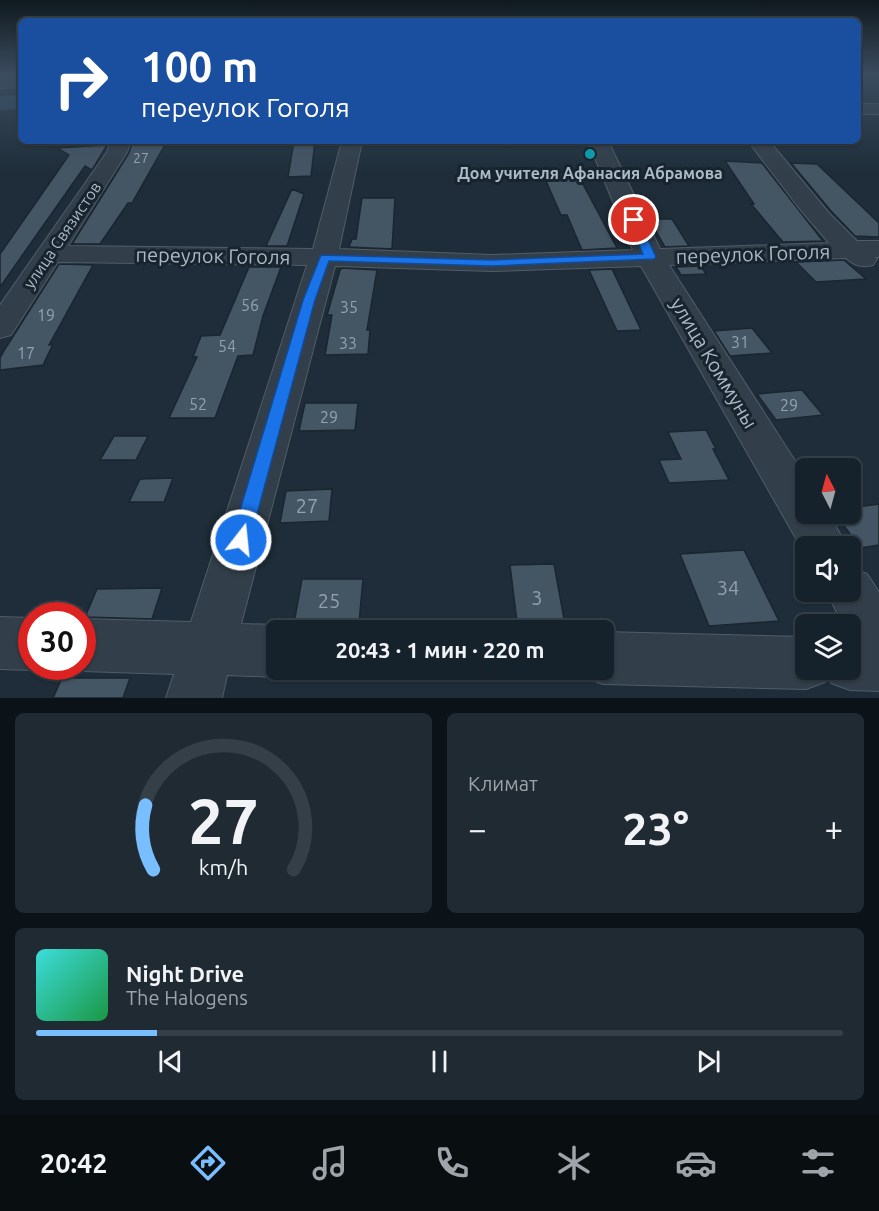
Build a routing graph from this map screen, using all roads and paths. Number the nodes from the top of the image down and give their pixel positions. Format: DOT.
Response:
graph roads {
  1 [pos="861,109"];
  2 [pos="879,109"];
  3 [pos="120,144"];
  4 [pos="351,144"];
  5 [pos="599,144"];
  6 [pos="760,144"];
  7 [pos="879,249"];
  8 [pos="852,250"];
  9 [pos="51,254"];
  10 [pos="325,257"];
  11 [pos="650,257"];
  12 [pos="879,272"];
  13 [pos="0,328"];
  14 [pos="818,536"];
  15 [pos="857,602"];
  16 [pos="879,637"];
  17 [pos="0,643"];
  18 [pos="18,644"];
  19 [pos="96,646"];
  20 [pos="210,650"];
  21 [pos="266,651"];
  22 [pos="614,658"];
  23 [pos="795,663"];
  24 [pos="861,664"];
  25 [pos="879,665"];
  26 [pos="194,698"];
  1 -- 2 [label="street"];
  3 -- 9 [label="street, улица Связистов"];
  4 -- 10 [label="street"];
  5 -- 11 [label="street, улица Коммуны"];
  6 -- 8 [label="street"];
  7 -- 8 [label="street, переулок Гоголя"];
  8 -- 11 [label="street, переулок Гоголя"];
  8 -- 12 [label="street"];
  9 -- 10 [label="street, переулок Гоголя"];
  9 -- 13 [label="street, улица Связистов"];
  10 -- 11 [label="street, переулок Гоголя"];
  10 -- 20 [label="street"];
  11 -- 14 [label="street, улица Коммуны"];
  15 -- 16 [label="street"];
  17 -- 18 [label="street"];
  19 -- 20 [label="street"];
  20 -- 21 [label="street"];
  20 -- 26 [label="street"];
  22 -- 23 [label="street"];
  24 -- 25 [label="street"];
}
